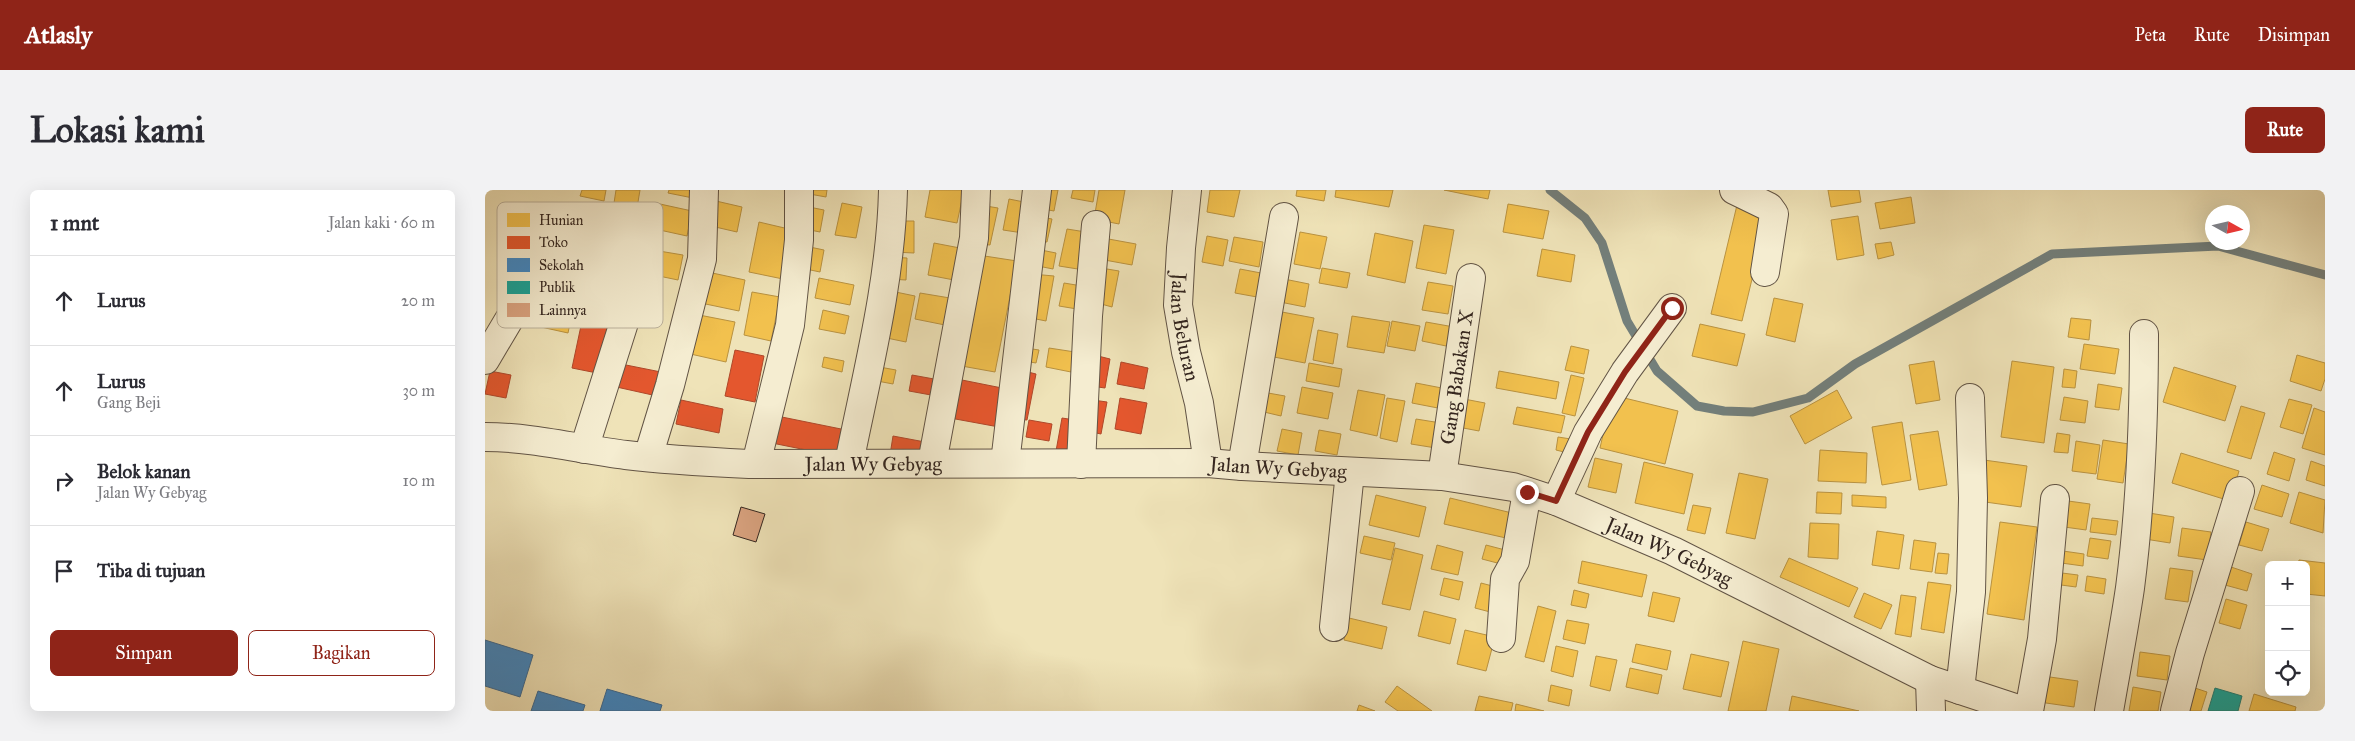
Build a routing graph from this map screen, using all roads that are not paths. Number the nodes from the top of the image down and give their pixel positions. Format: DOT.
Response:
graph roads {
  1 [pos="704,190"];
  2 [pos="799,190"];
  3 [pos="893,190"];
  4 [pos="976,190"];
  5 [pos="1037,190"];
  6 [pos="1187,190"];
  7 [pos="1734,190"];
  8 [pos="1284,216"];
  9 [pos="1096,225"];
  10 [pos="1765,272"];
  11 [pos="1471,278"];
  12 [pos="1672,308"];
  13 [pos="622,328"];
  14 [pos="492,333"];
  15 [pos="2144,334"];
  16 [pos="485,360"];
  17 [pos="1970,398"];
  18 [pos="485,437"];
  19 [pos="584,448"];
  20 [pos="648,457"];
  21 [pos="849,463"];
  22 [pos="932,463"];
  23 [pos="1005,463"];
  24 [pos="1208,463"];
  25 [pos="756,464"];
  26 [pos="1081,464"];
  27 [pos="1242,466"];
  28 [pos="1350,472"];
  29 [pos="1442,476"];
  30 [pos="2240,491"];
  31 [pos="1527,492"];
  32 [pos="2055,499"];
  33 [pos="1556,501"];
  34 [pos="1334,627"];
  35 [pos="1501,638"];
  36 [pos="1930,680"];
  37 [pos="1972,700"];
  38 [pos="1931,711"];
  39 [pos="2024,711"];
  40 [pos="2029,711"];
  41 [pos="2109,711"];
  42 [pos="2175,711"];
  1 -- 20 [label="street"];
  2 -- 25 [label="street"];
  3 -- 21 [label="street"];
  4 -- 22 [label="street"];
  5 -- 23 [label="street"];
  6 -- 24 [label="street, Jalan Beluran"];
  7 -- 10 [label="street"];
  8 -- 27 [label="street"];
  9 -- 26 [label="street"];
  11 -- 29 [label="street, Gang Babakan X"];
  12 -- 33 [label="street"];
  13 -- 19 [label="street"];
  14 -- 16 [label="street"];
  15 -- 41 [label="street"];
  17 -- 37 [label="street"];
  18 -- 19 [label="street, Jalan Wy Gebyag"];
  19 -- 20 [label="street, Jalan Wy Gebyag"];
  20 -- 25 [label="street, Jalan Wy Gebyag"];
  21 -- 22 [label="street, Jalan Wy Gebyag"];
  21 -- 25 [label="street, Jalan Wy Gebyag"];
  22 -- 23 [label="street, Jalan Wy Gebyag"];
  23 -- 26 [label="street, Jalan Wy Gebyag"];
  24 -- 26 [label="street, Jalan Wy Gebyag"];
  24 -- 27 [label="street, Jalan Wy Gebyag"];
  27 -- 28 [label="street, Jalan Wy Gebyag"];
  28 -- 29 [label="street, Jalan Wy Gebyag"];
  28 -- 34 [label="street"];
  29 -- 31 [label="street, Jalan Wy Gebyag"];
  30 -- 42 [label="street"];
  31 -- 33 [label="street, Jalan Wy Gebyag"];
  31 -- 35 [label="street"];
  32 -- 40 [label="street"];
  33 -- 36 [label="street, Jalan Wy Gebyag"];
  36 -- 37 [label="street, Jalan Wy Gebyag"];
  36 -- 38 [label="street"];
  37 -- 39 [label="street, Jalan Wy Gebyag"];
}
